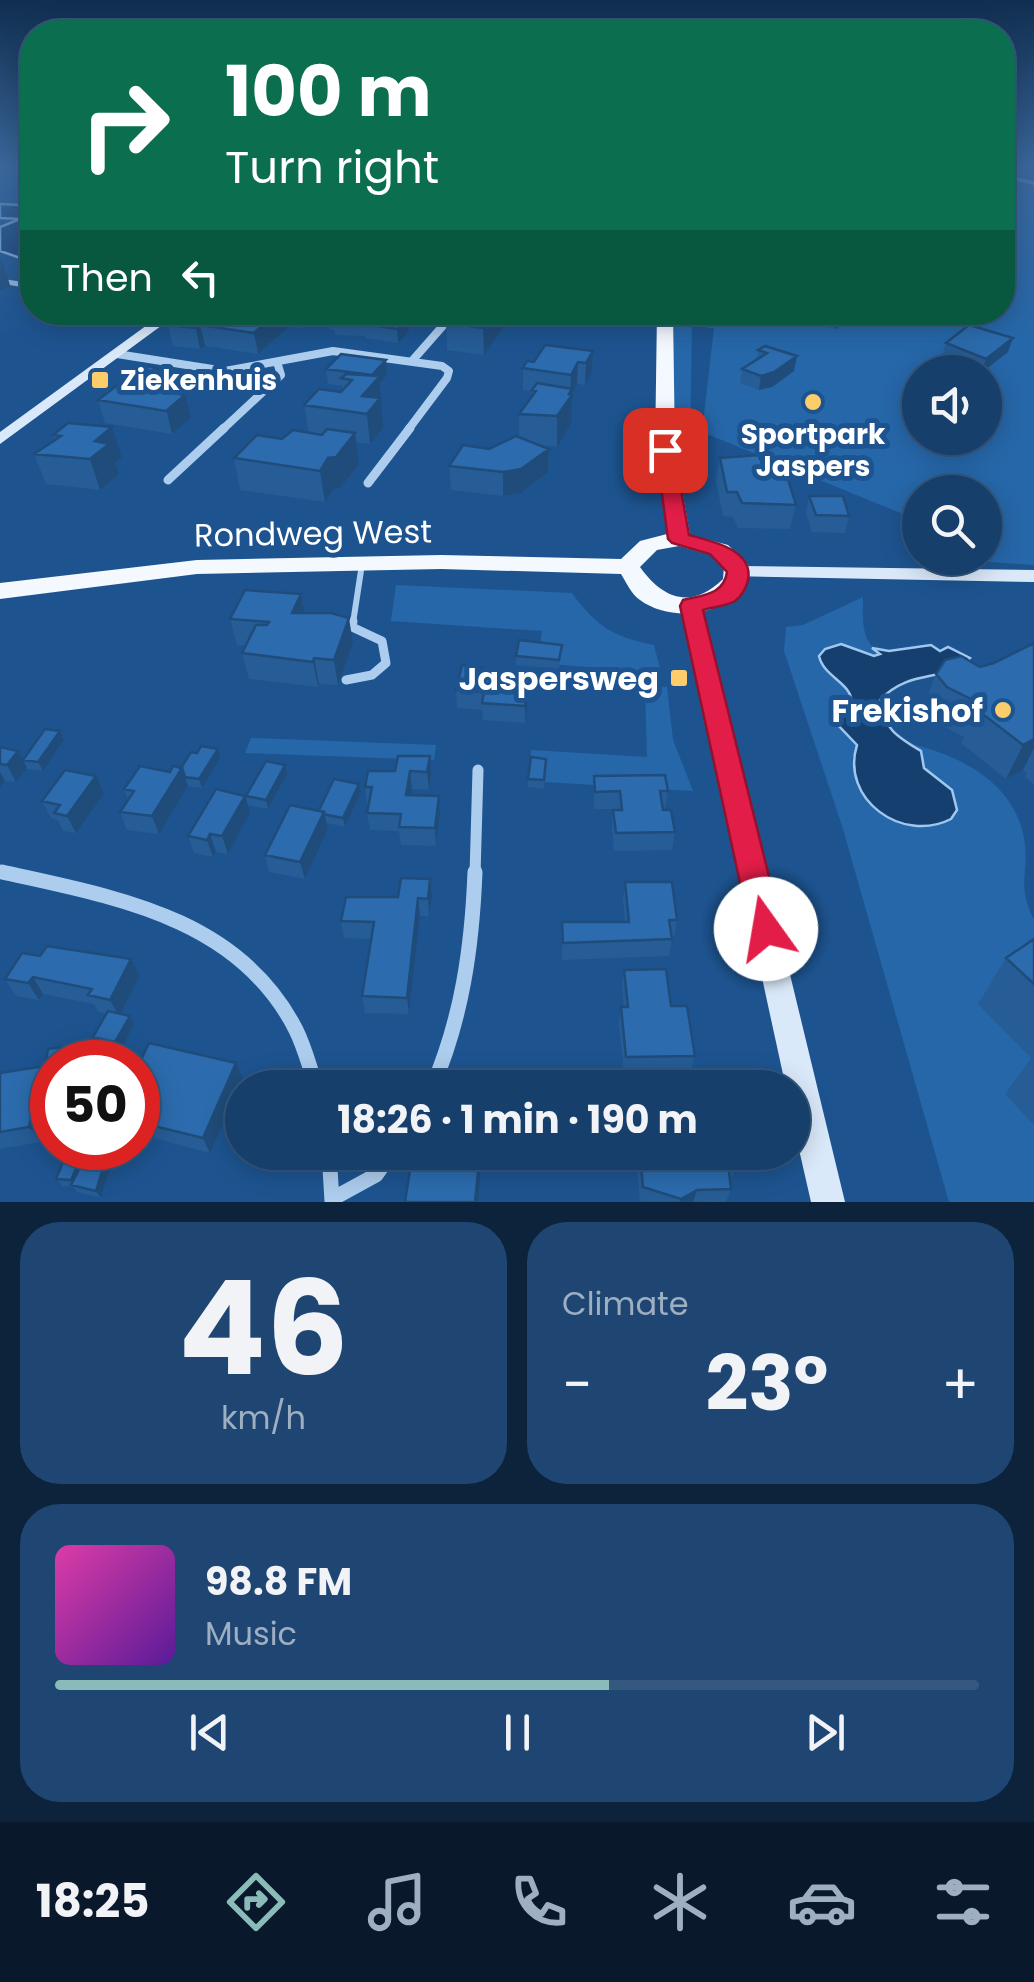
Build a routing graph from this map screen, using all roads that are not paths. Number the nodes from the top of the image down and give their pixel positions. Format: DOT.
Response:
graph roads {
  1 [pos="156,325"];
  2 [pos="444,325"];
  3 [pos="664,325"];
  4 [pos="117,354"];
  5 [pos="412,361"];
  6 [pos="277,362"];
  7 [pos="0,439"];
  8 [pos="665,450"];
  9 [pos="698,453"];
  10 [pos="168,480"];
  11 [pos="368,483"];
  12 [pos="679,539"];
  13 [pos="362,564"];
  14 [pos="628,567"];
  15 [pos="738,572"];
  16 [pos="1034,576"];
  17 [pos="0,591"];
  18 [pos="691,606"];
  19 [pos="332,625"];
  20 [pos="352,627"];
  21 [pos="346,680"];
  22 [pos="478,770"];
  23 [pos="0,872"];
  24 [pos="312,1070"];
  25 [pos="439,1070"];
  26 [pos="330,1170"];
  27 [pos="379,1170"];
  28 [pos="332,1200"];
  29 [pos="828,1202"];
  1 -- 4 [label="street"];
  2 -- 5 [label="street"];
  3 -- 8 [label="main road"];
  4 -- 6 [label="street"];
  4 -- 7 [label="street"];
  5 -- 6 [label="street"];
  5 -- 11 [label="street"];
  6 -- 10 [label="street"];
  8 -- 9 [label="lane"];
  8 -- 12 [label="main road"];
  12 -- 14 [label="main road"];
  12 -- 15 [label="main road"];
  13 -- 14 [label="main road, Rondweg West"];
  13 -- 17 [label="main road, Rondweg West"];
  13 -- 20 [label="lane"];
  14 -- 18 [label="main road"];
  15 -- 16 [label="street"];
  15 -- 18 [label="main road"];
  18 -- 29 [label="street"];
  19 -- 20 [label="lane"];
  20 -- 21 [label="lane"];
  22 -- 25 [label="street"];
  23 -- 24 [label="street"];
  26 -- 28 [label="street"];
  27 -- 28 [label="street"];
}
